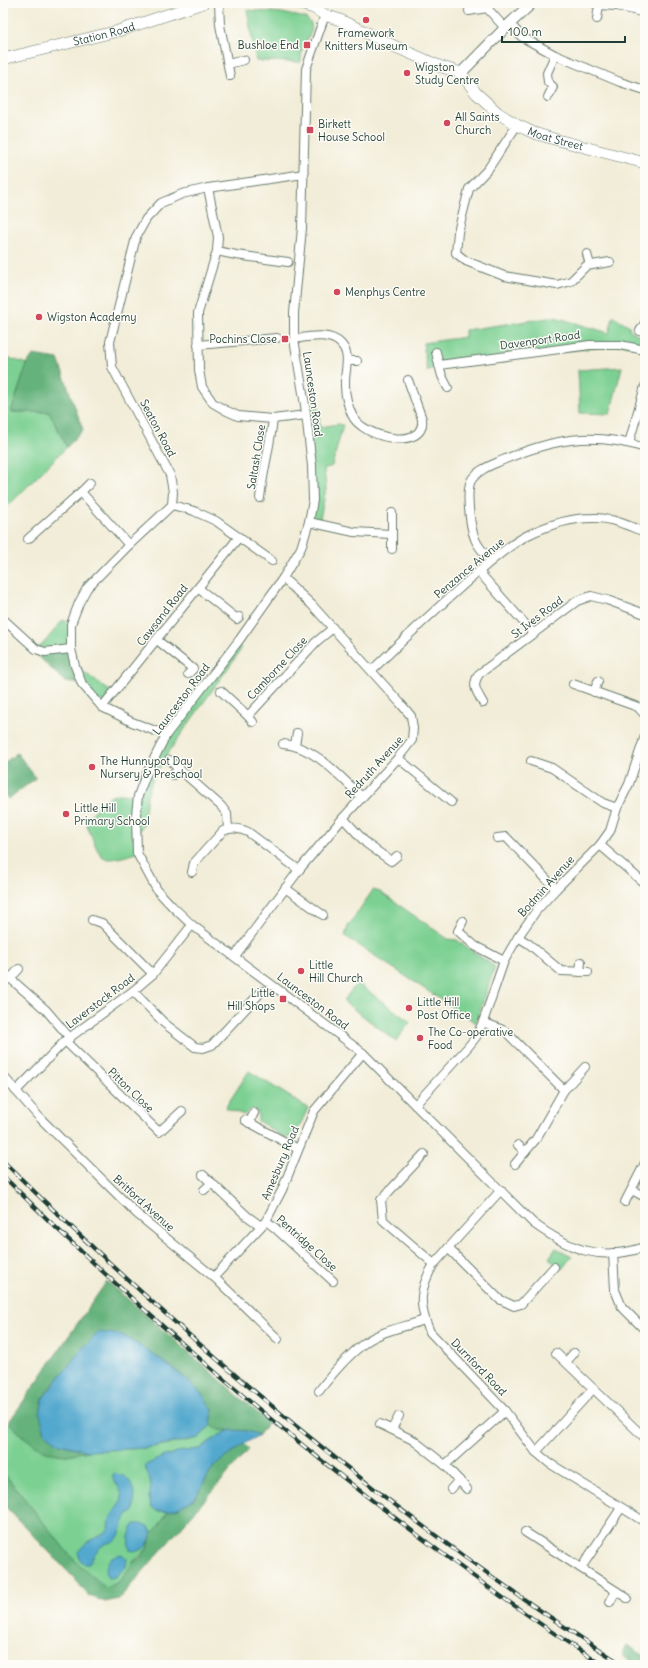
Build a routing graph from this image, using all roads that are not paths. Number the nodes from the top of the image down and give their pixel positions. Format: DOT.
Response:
graph roads {
  1 [pos="203,3"];
  2 [pos="219,3"];
  3 [pos="296,3"];
  4 [pos="532,3"];
  5 [pos="644,3"];
  6 [pos="596,4"];
  7 [pos="469,11"];
  8 [pos="325,15"];
  9 [pos="597,19"];
  10 [pos="508,26"];
  11 [pos="555,54"];
  12 [pos="3,59"];
  13 [pos="244,60"];
  14 [pos="228,64"];
  15 [pos="461,73"];
  16 [pos="230,76"];
  17 [pos="645,90"];
  18 [pos="548,98"];
  19 [pos="516,125"];
  20 [pos="645,164"];
  21 [pos="304,174"];
  22 [pos="208,188"];
  23 [pos="217,251"];
  24 [pos="587,254"];
  25 [pos="288,262"];
  26 [pos="610,262"];
  27 [pos="590,265"];
  28 [pos="645,323"];
  29 [pos="640,331"];
  30 [pos="277,338"];
  31 [pos="294,339"];
  32 [pos="198,345"];
  33 [pos="645,350"];
  34 [pos="436,352"];
  35 [pos="347,361"];
  36 [pos="357,361"];
  37 [pos="439,365"];
  38 [pos="408,380"];
  39 [pos="645,386"];
  40 [pos="448,388"];
  41 [pos="306,415"];
  42 [pos="273,419"];
  43 [pos="629,443"];
  44 [pos="645,448"];
  45 [pos="90,482"];
  46 [pos="81,492"];
  47 [pos="260,498"];
  48 [pos="172,505"];
  49 [pos="392,513"];
  50 [pos="309,522"];
  51 [pos="645,532"];
  52 [pos="391,534"];
  53 [pos="239,537"];
  54 [pos="28,539"];
  55 [pos="129,545"];
  56 [pos="392,549"];
  57 [pos="491,561"];
  58 [pos="272,562"];
  59 [pos="479,572"];
  60 [pos="283,578"];
  61 [pos="198,588"];
  62 [pos="645,614"];
  63 [pos="3,619"];
  64 [pos="236,620"];
  65 [pos="333,628"];
  66 [pos="534,634"];
  67 [pos="157,640"];
  68 [pos="71,649"];
  69 [pos="372,670"];
  70 [pos="188,674"];
  71 [pos="598,681"];
  72 [pos="573,684"];
  73 [pos="221,691"];
  74 [pos="594,692"];
  75 [pos="483,703"];
  76 [pos="102,707"];
  77 [pos="645,715"];
  78 [pos="297,733"];
  79 [pos="166,735"];
  80 [pos="645,736"];
  81 [pos="283,744"];
  82 [pos="295,745"];
  83 [pos="398,758"];
  84 [pos="169,760"];
  85 [pos="530,761"];
  86 [pos="179,768"];
  87 [pos="173,775"];
  88 [pos="362,797"];
  89 [pos="451,802"];
  90 [pos="617,808"];
  91 [pos="343,818"];
  92 [pos="228,828"];
  93 [pos="504,836"];
  94 [pos="600,845"];
  95 [pos="397,856"];
  96 [pos="299,870"];
  97 [pos="192,872"];
  98 [pos="645,884"];
  99 [pos="285,888"];
  100 [pos="556,889"];
  101 [pos="324,915"];
  102 [pos="92,920"];
  103 [pos="463,921"];
  104 [pos="192,925"];
  105 [pos="518,937"];
  106 [pos="235,956"];
  107 [pos="504,961"];
  108 [pos="581,962"];
  109 [pos="19,969"];
  110 [pos="3,972"];
  111 [pos="153,974"];
  112 [pos="10,978"];
  113 [pos="134,991"];
  114 [pos="262,991"];
  115 [pos="483,1022"];
  116 [pos="68,1039"];
  117 [pos="363,1053"];
  118 [pos="585,1067"];
  119 [pos="3,1076"];
  120 [pos="564,1090"];
  121 [pos="16,1091"];
  122 [pos="415,1105"];
  123 [pos="182,1111"];
  124 [pos="254,1113"];
  125 [pos="518,1146"];
  126 [pos="298,1149"];
  127 [pos="525,1152"];
  128 [pos="424,1154"];
  129 [pos="645,1163"];
  130 [pos="515,1164"];
  131 [pos="203,1175"];
  132 [pos="212,1183"];
  133 [pos="204,1190"];
  134 [pos="501,1190"];
  135 [pos="632,1190"];
  136 [pos="645,1197"];
  137 [pos="625,1202"];
  138 [pos="264,1224"];
  139 [pos="645,1247"];
  140 [pos="448,1248"];
  141 [pos="613,1254"];
  142 [pos="434,1264"];
  143 [pos="554,1267"];
  144 [pos="214,1277"];
  145 [pos="333,1281"];
  146 [pos="424,1320"];
  147 [pos="645,1330"];
  148 [pos="278,1339"];
  149 [pos="556,1353"];
  150 [pos="574,1353"];
  151 [pos="566,1362"];
  152 [pos="593,1389"];
  153 [pos="319,1391"];
  154 [pos="505,1411"];
  155 [pos="399,1416"];
  156 [pos="380,1424"];
  157 [pos="392,1429"];
  158 [pos="645,1438"];
  159 [pos="536,1452"];
  160 [pos="445,1464"];
  161 [pos="459,1480"];
  162 [pos="451,1489"];
  163 [pos="467,1489"];
  164 [pos="621,1508"];
  165 [pos="645,1522"];
  166 [pos="525,1532"];
  167 [pos="581,1568"];
  168 [pos="616,1591"];
  169 [pos="627,1598"];
  170 [pos="610,1602"];
  1 -- 12 [label="main road, Station Road"];
  2 -- 14 [label="street"];
  3 -- 8 [label="main road"];
  4 -- 10 [label="street"];
  5 -- 6 [label="street"];
  6 -- 9 [label="street"];
  7 -- 10 [label="street"];
  8 -- 15 [label="main road"];
  8 -- 21 [label="street, Launceston Road"];
  10 -- 11 [label="street"];
  10 -- 15 [label="street"];
  11 -- 17 [label="street"];
  11 -- 18 [label="street"];
  13 -- 14 [label="street"];
  14 -- 16 [label="street"];
  15 -- 19 [label="main road, Moat Street"];
  19 -- 20 [label="main road, Moat Street"];
  19 -- 27 [label="street"];
  21 -- 22 [label="street, Seaton Road"];
  21 -- 31 [label="street, Launceston Road"];
  22 -- 23 [label="street"];
  22 -- 48 [label="street, Seaton Road"];
  23 -- 25 [label="street"];
  23 -- 32 [label="street"];
  24 -- 27 [label="street"];
  26 -- 27 [label="street"];
  28 -- 29 [label="street"];
  30 -- 32 [label="street"];
  31 -- 35 [label="street"];
  31 -- 41 [label="street, Launceston Road"];
  32 -- 42 [label="street"];
  33 -- 37 [label="street, Davenport Road"];
  34 -- 37 [label="street"];
  35 -- 36 [label="street"];
  35 -- 38 [label="street"];
  37 -- 40 [label="street"];
  39 -- 43 [label="street"];
  41 -- 42 [label="street"];
  41 -- 50 [label="street, Launceston Road"];
  42 -- 47 [label="street, Saltash Close"];
  43 -- 44 [label="street"];
  43 -- 57 [label="street"];
  45 -- 46 [label="street"];
  46 -- 54 [label="street"];
  46 -- 55 [label="street"];
  48 -- 53 [label="street"];
  48 -- 55 [label="street"];
  49 -- 52 [label="street"];
  50 -- 52 [label="street"];
  50 -- 60 [label="street, Launceston Road"];
  51 -- 57 [label="street, Penzance Avenue"];
  52 -- 56 [label="street"];
  53 -- 58 [label="street"];
  53 -- 61 [label="street, Cawsand Road"];
  55 -- 68 [label="street"];
  57 -- 59 [label="street, Penzance Avenue"];
  59 -- 66 [label="street"];
  59 -- 69 [label="street, Penzance Avenue"];
  60 -- 65 [label="street, Redruth Avenue"];
  60 -- 79 [label="street, Launceston Road"];
  61 -- 64 [label="street"];
  61 -- 67 [label="street, Cawsand Road"];
  62 -- 66 [label="street, St Ives Road"];
  63 -- 68 [label="street"];
  65 -- 69 [label="street, Redruth Avenue"];
  65 -- 73 [label="street, Camborne Close"];
  66 -- 75 [label="street, St Ives Road"];
  67 -- 70 [label="street"];
  67 -- 76 [label="street, Cawsand Road"];
  68 -- 76 [label="street"];
  69 -- 83 [label="street, Redruth Avenue"];
  71 -- 74 [label="street"];
  72 -- 74 [label="street"];
  74 -- 77 [label="street"];
  76 -- 79 [label="street"];
  78 -- 82 [label="street"];
  79 -- 104 [label="street, Launceston Road"];
  80 -- 90 [label="street, Bodmin Avenue"];
  81 -- 82 [label="street"];
  82 -- 88 [label="street"];
  83 -- 88 [label="street, Redruth Avenue"];
  83 -- 89 [label="street"];
  84 -- 86 [label="street"];
  85 -- 90 [label="street"];
  86 -- 87 [label="street"];
  86 -- 92 [label="street"];
  88 -- 91 [label="street, Redruth Avenue"];
  90 -- 94 [label="street, Bodmin Avenue"];
  91 -- 95 [label="street"];
  91 -- 96 [label="street, Redruth Avenue"];
  92 -- 96 [label="street"];
  92 -- 97 [label="street"];
  93 -- 100 [label="street"];
  94 -- 98 [label="street"];
  94 -- 100 [label="street, Bodmin Avenue"];
  96 -- 99 [label="street, Redruth Avenue"];
  99 -- 101 [label="street"];
  99 -- 106 [label="street, Redruth Avenue"];
  100 -- 105 [label="street, Bodmin Avenue"];
  102 -- 111 [label="street"];
  103 -- 107 [label="street"];
  104 -- 106 [label="street, Launceston Road"];
  104 -- 111 [label="street, Laverstock Road"];
  105 -- 107 [label="street, Bodmin Avenue"];
  105 -- 108 [label="street"];
  106 -- 117 [label="street, Launceston Road"];
  107 -- 115 [label="street, Bodmin Avenue"];
  109 -- 112 [label="street"];
  110 -- 112 [label="street"];
  111 -- 113 [label="street, Laverstock Road"];
  112 -- 116 [label="street"];
  113 -- 114 [label="street"];
  113 -- 116 [label="street, Laverstock Road"];
  115 -- 120 [label="street"];
  115 -- 122 [label="street, Bodmin Avenue"];
  116 -- 121 [label="street, Laverstock Road"];
  116 -- 123 [label="street, Pitton Close"];
  117 -- 122 [label="street, Launceston Road"];
  117 -- 126 [label="street, Amesbury Road"];
  118 -- 120 [label="street"];
  119 -- 121 [label="street, Britford Avenue"];
  120 -- 127 [label="street"];
  121 -- 144 [label="street, Britford Avenue"];
  122 -- 134 [label="street, Launceston Road"];
  124 -- 126 [label="street"];
  125 -- 127 [label="street"];
  126 -- 138 [label="street, Amesbury Road"];
  127 -- 130 [label="street"];
  128 -- 142 [label="street"];
  129 -- 135 [label="street"];
  131 -- 132 [label="street, Pentridge Close"];
  132 -- 133 [label="street"];
  132 -- 138 [label="street, Pentridge Close"];
  134 -- 140 [label="street, Durnford Road"];
  134 -- 141 [label="street, Launceston Road"];
  135 -- 136 [label="street"];
  135 -- 137 [label="street"];
  138 -- 144 [label="street, Amesbury Road"];
  138 -- 145 [label="street, Pentridge Close"];
  139 -- 141 [label="street, Launceston Road"];
  140 -- 142 [label="street, Durnford Road"];
  140 -- 143 [label="street"];
  141 -- 147 [label="street"];
  142 -- 146 [label="street, Durnford Road"];
  144 -- 148 [label="street, Britford Avenue"];
  146 -- 153 [label="street"];
  146 -- 154 [label="street, Durnford Road"];
  149 -- 151 [label="street"];
  150 -- 151 [label="street"];
  151 -- 152 [label="street"];
  152 -- 158 [label="street"];
  152 -- 159 [label="street"];
  154 -- 159 [label="street, Durnford Road"];
  154 -- 160 [label="street"];
  155 -- 157 [label="street"];
  156 -- 157 [label="street"];
  157 -- 160 [label="street"];
  159 -- 164 [label="street, Durnford Road"];
  160 -- 161 [label="street"];
  161 -- 162 [label="street"];
  161 -- 163 [label="street"];
  164 -- 165 [label="street, Durnford Road"];
  164 -- 167 [label="street"];
  166 -- 167 [label="street"];
  167 -- 168 [label="street"];
  168 -- 169 [label="street"];
  168 -- 170 [label="street"];
}
